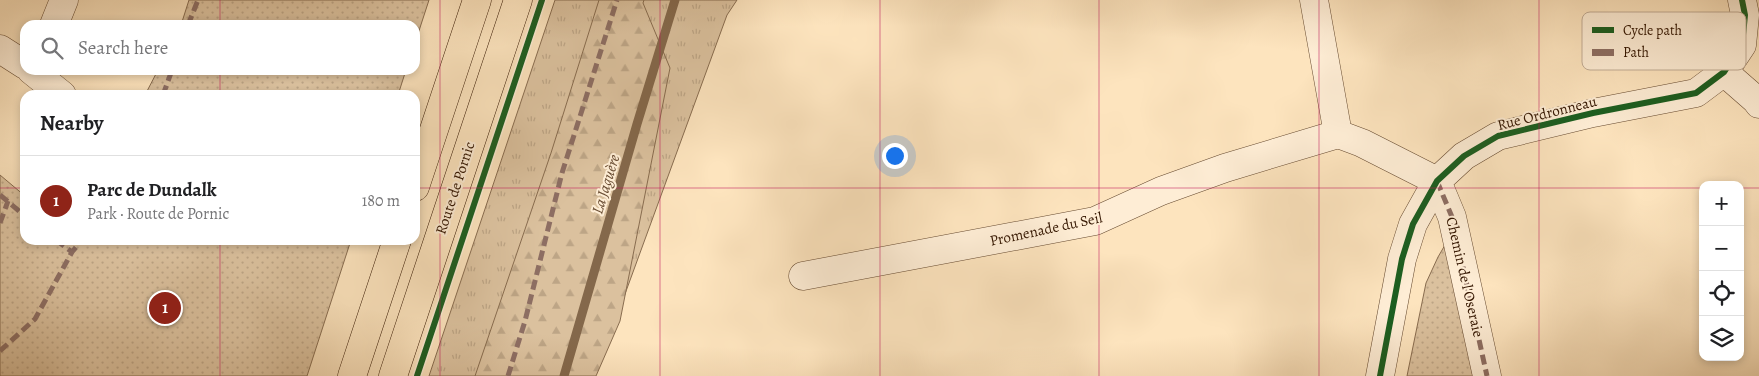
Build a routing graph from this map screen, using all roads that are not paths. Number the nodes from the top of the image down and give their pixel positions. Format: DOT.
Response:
graph roads {
  1 [pos="64,0"];
  2 [pos="477,0"];
  3 [pos="518,0"];
  4 [pos="1314,0"];
  5 [pos="56,20"];
  6 [pos="0,49"];
  7 [pos="20,62"];
  8 [pos="1724,72"];
  9 [pos="37,75"];
  10 [pos="56,90"];
  11 [pos="1758,101"];
  12 [pos="1338,134"];
  13 [pos="420,172"];
  14 [pos="1437,181"];
  15 [pos="395,245"];
  16 [pos="802,276"];
  17 [pos="352,376"];
  18 [pos="393,376"];
  19 [pos="1380,376"];
  20 [pos="1487,376"];
  1 -- 5 [label="street"];
  2 -- 13 [label="main road"];
  3 -- 18 [label="main road, Route de Pornic"];
  4 -- 12 [label="street"];
  6 -- 7 [label="street"];
  8 -- 11 [label="street"];
  8 -- 14 [label="street, Rue Ordronneau"];
  9 -- 10 [label="street"];
  12 -- 14 [label="street"];
  12 -- 16 [label="street, Promenade du Seil"];
  14 -- 19 [label="street, Rue Ordronneau"];
  14 -- 20 [label="street, Chemin de l'Oseraie"];
  15 -- 17 [label="main road"];
}
